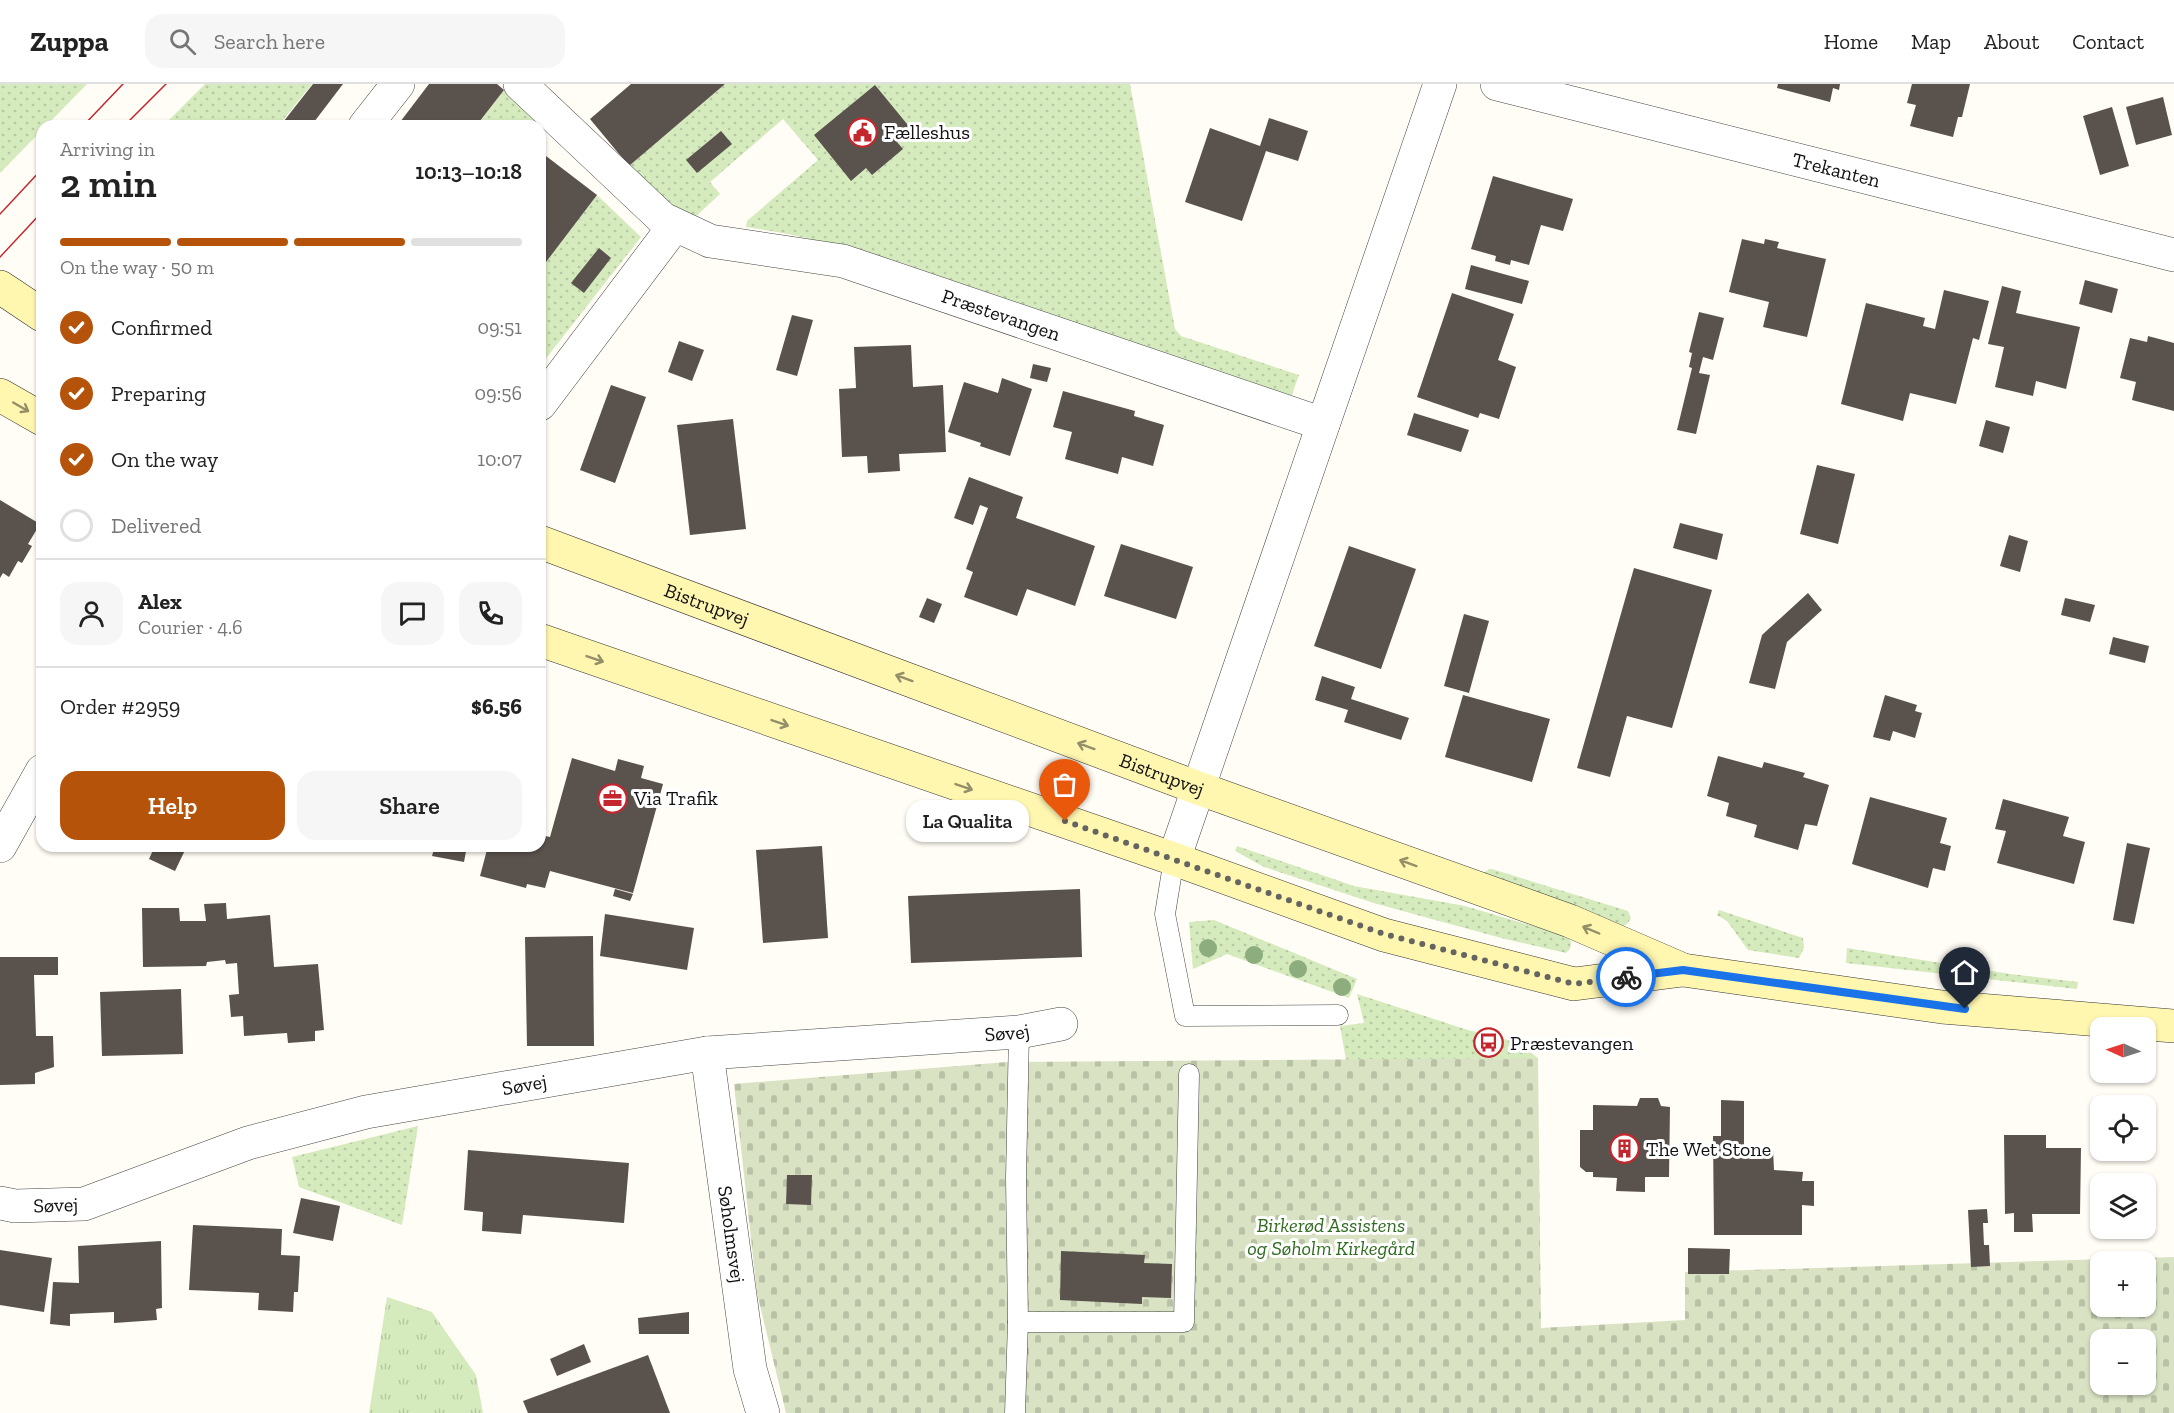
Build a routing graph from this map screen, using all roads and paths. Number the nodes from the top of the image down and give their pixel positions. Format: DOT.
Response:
graph roads {
  1 [pos="398,84"];
  2 [pos="520,84"];
  3 [pos="1440,84"];
  4 [pos="1497,84"];
  5 [pos="370,120"];
  6 [pos="675,225"];
  7 [pos="2174,255"];
  8 [pos="0,287"];
  9 [pos="36,312"];
  10 [pos="0,395"];
  11 [pos="546,396"];
  12 [pos="36,416"];
  13 [pos="1323,424"];
  14 [pos="546,544"];
  15 [pos="546,642"];
  16 [pos="36,782"];
  17 [pos="1198,788"];
  18 [pos="0,846"];
  19 [pos="1174,859"];
  20 [pos="1683,970"];
  21 [pos="1338,1015"];
  22 [pos="1061,1024"];
  23 [pos="2174,1026"];
  24 [pos="1019,1032"];
  25 [pos="707,1053"];
  26 [pos="1189,1074"];
  27 [pos="0,1203"];
  28 [pos="1018,1322"];
  29 [pos="763,1413"];
  30 [pos="1015,1413"];
  1 -- 5 [label="street"];
  2 -- 6 [label="street, Præstevangen"];
  3 -- 13 [label="street"];
  4 -- 7 [label="street, Trekanten"];
  6 -- 11 [label="street"];
  6 -- 13 [label="street, Præstevangen"];
  8 -- 9 [label="main road"];
  10 -- 12 [label="main road, one-way"];
  13 -- 17 [label="street"];
  17 -- 14 [label="main road, Bistrupvej, one-way"];
  15 -- 19 [label="main road, Bistrupvej, one-way"];
  16 -- 18 [label="street"];
  17 -- 19 [label="street"];
  20 -- 17 [label="main road, Bistrupvej, one-way"];
  19 -- 20 [label="main road, Bistrupvej"];
  19 -- 21 [label="lane"];
  20 -- 23 [label="main road, Bistrupvej"];
  22 -- 24 [label="street, Søvej"];
  24 -- 25 [label="street, Søvej"];
  24 -- 28 [label="lane"];
  25 -- 27 [label="street, Søvej"];
  25 -- 29 [label="street, Søholmsvej"];
  26 -- 28 [label="lane"];
  28 -- 30 [label="lane"];
}
